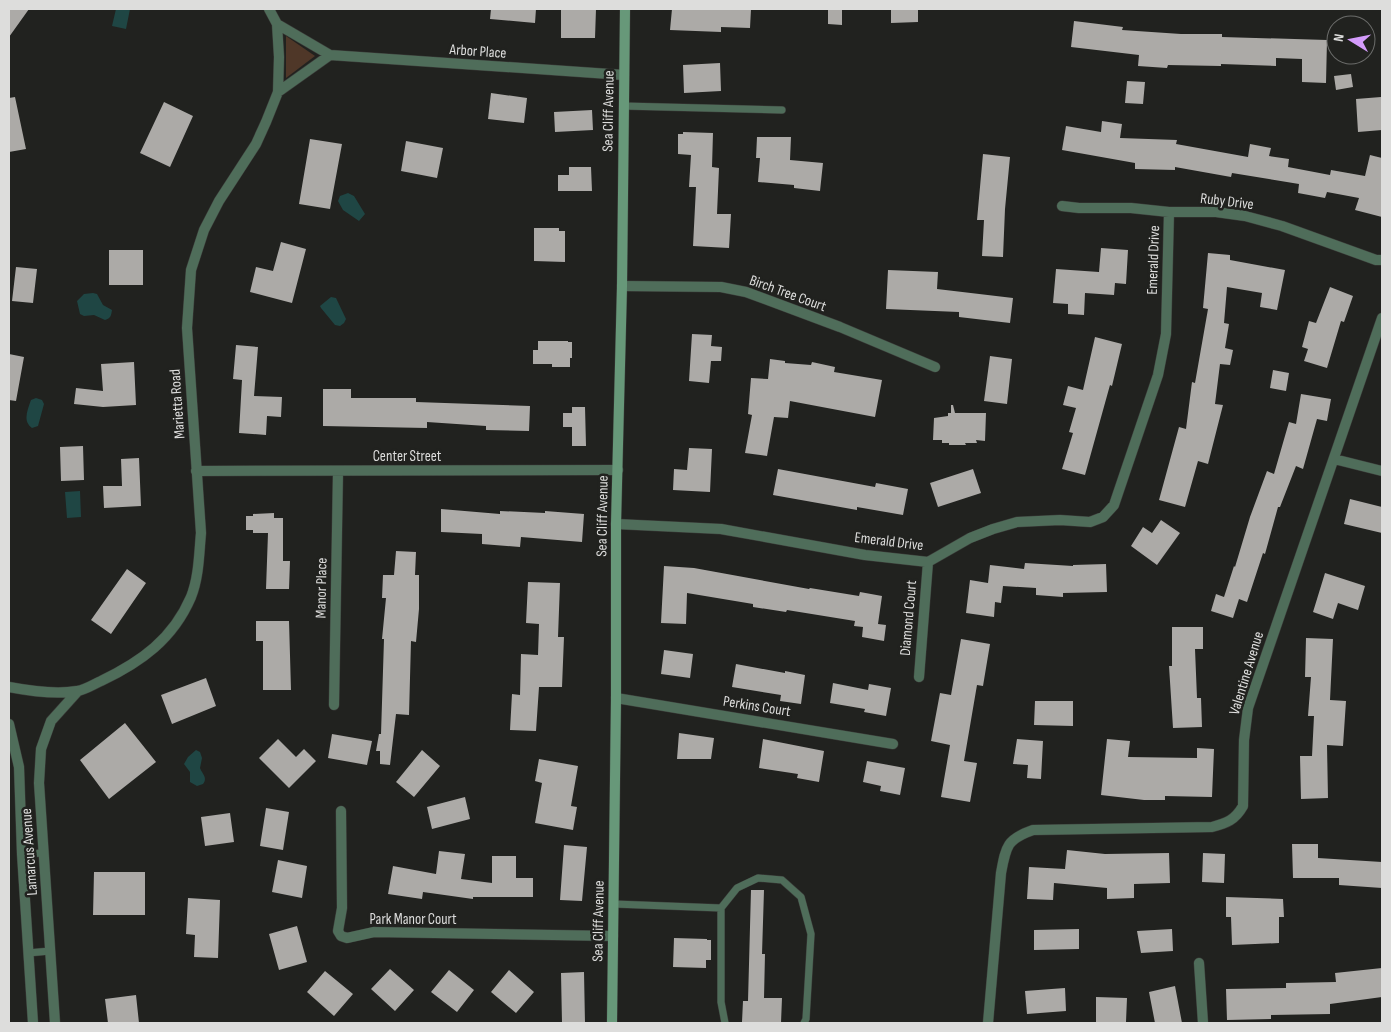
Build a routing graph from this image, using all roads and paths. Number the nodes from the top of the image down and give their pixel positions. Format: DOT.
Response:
graph roads {
  1 [pos="269,9"];
  2 [pos="625,9"];
  3 [pos="277,24"];
  4 [pos="330,55"];
  5 [pos="624,75"];
  6 [pos="278,92"];
  7 [pos="623,106"];
  8 [pos="782,110"];
  9 [pos="1062,206"];
  10 [pos="1169,212"];
  11 [pos="1382,260"];
  12 [pos="622,286"];
  13 [pos="1382,318"];
  14 [pos="935,367"];
  15 [pos="1334,459"];
  16 [pos="618,470"];
  17 [pos="196,471"];
  18 [pos="1382,471"];
  19 [pos="338,472"];
  20 [pos="616,524"];
  21 [pos="928,562"];
  22 [pos="919,677"];
  23 [pos="9,687"];
  24 [pos="78,691"];
  25 [pos="616,698"];
  26 [pos="334,705"];
  27 [pos="9,724"];
  28 [pos="893,744"];
  29 [pos="341,811"];
  30 [pos="44,853"];
  31 [pos="22,854"];
  32 [pos="614,904"];
  33 [pos="722,908"];
  34 [pos="612,936"];
  35 [pos="50,951"];
  36 [pos="28,953"];
  37 [pos="1199,963"];
  38 [pos="33,1023"];
  39 [pos="55,1023"];
  40 [pos="612,1023"];
  41 [pos="725,1023"];
  42 [pos="804,1023"];
  43 [pos="988,1023"];
  44 [pos="1203,1023"];
  1 -- 3 [label="street, Marietta Road"];
  2 -- 5 [label="street, Sea Cliff Avenue"];
  3 -- 4 [label="street, Arbor Place"];
  3 -- 6 [label="street, Marietta Road"];
  4 -- 5 [label="street, Arbor Place"];
  4 -- 6 [label="street"];
  5 -- 7 [label="street, Sea Cliff Avenue"];
  6 -- 17 [label="street, Marietta Road"];
  7 -- 8 [label="lane"];
  7 -- 12 [label="street, Sea Cliff Avenue"];
  9 -- 10 [label="street, Ruby Drive"];
  10 -- 11 [label="street, Ruby Drive"];
  10 -- 21 [label="street, Emerald Drive"];
  12 -- 14 [label="street, Birch Tree Court"];
  12 -- 16 [label="street, Sea Cliff Avenue"];
  13 -- 15 [label="street, Valentine Avenue"];
  15 -- 18 [label="street"];
  15 -- 43 [label="street, Valentine Avenue"];
  16 -- 19 [label="street, Center Street"];
  16 -- 20 [label="street, Sea Cliff Avenue"];
  17 -- 19 [label="street, Center Street"];
  17 -- 24 [label="street, Marietta Road"];
  19 -- 26 [label="street, Manor Place"];
  20 -- 21 [label="street, Emerald Drive"];
  20 -- 25 [label="street, Sea Cliff Avenue"];
  21 -- 22 [label="street, Diamond Court"];
  23 -- 24 [label="street, Marietta Road"];
  24 -- 30 [label="street, Lamarcus Avenue"];
  25 -- 28 [label="street, Perkins Court"];
  25 -- 32 [label="street, Sea Cliff Avenue"];
  27 -- 31 [label="street, Lamarcus Avenue"];
  29 -- 34 [label="street, Park Manor Court"];
  30 -- 31 [label="lane"];
  30 -- 35 [label="street, Lamarcus Avenue"];
  31 -- 36 [label="street, Lamarcus Avenue"];
  32 -- 33 [label="lane"];
  32 -- 34 [label="street, Sea Cliff Avenue"];
  33 -- 41 [label="lane"];
  33 -- 42 [label="lane"];
  34 -- 40 [label="street, Sea Cliff Avenue"];
  35 -- 36 [label="lane"];
  35 -- 39 [label="street, Lamarcus Avenue"];
  36 -- 38 [label="street, Lamarcus Avenue"];
  37 -- 44 [label="street"];
}
